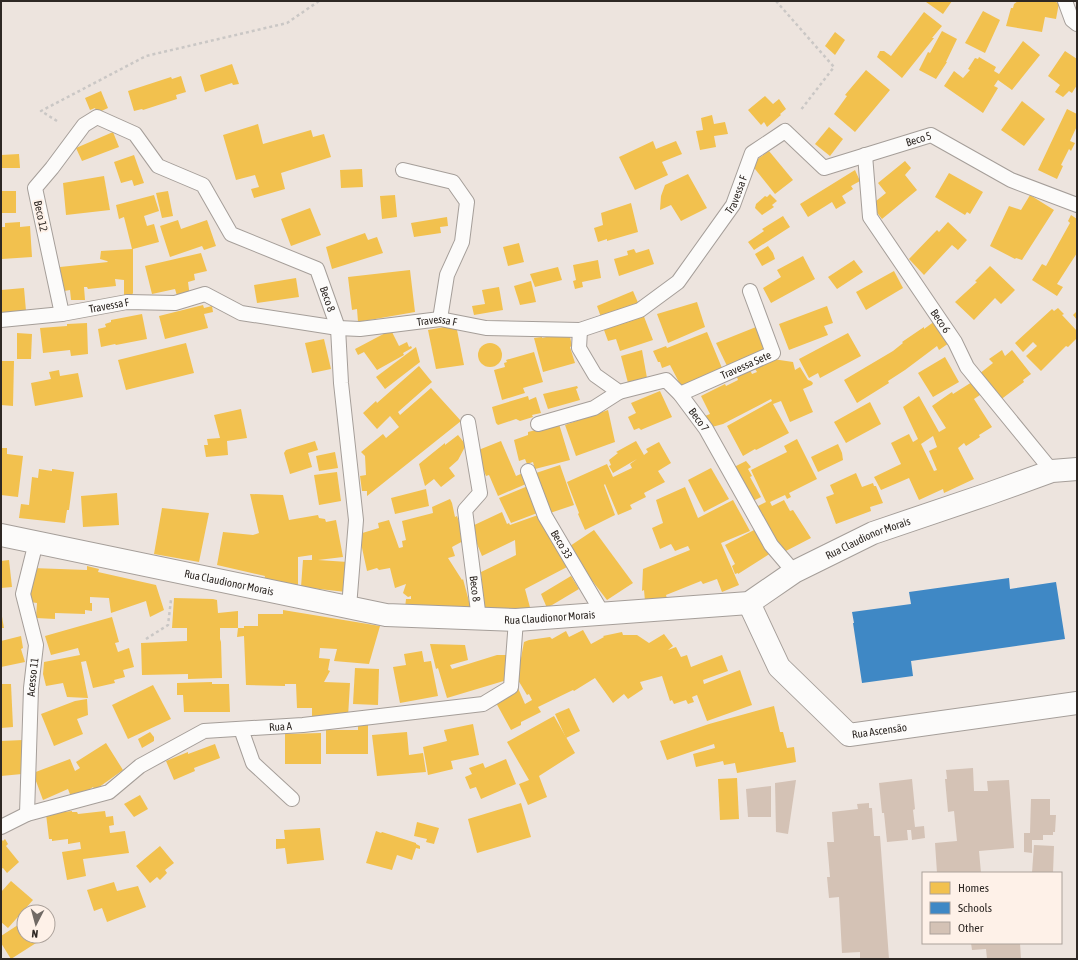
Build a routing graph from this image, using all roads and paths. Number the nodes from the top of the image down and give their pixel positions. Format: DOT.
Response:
graph roads {
  1 [pos="318,1"];
  2 [pos="776,1"];
  3 [pos="1065,1"];
  4 [pos="1077,24"];
  5 [pos="97,117"];
  6 [pos="785,131"];
  7 [pos="865,156"];
  8 [pos="403,170"];
  9 [pos="1077,205"];
  10 [pos="750,291"];
  11 [pos="62,314"];
  12 [pos="440,319"];
  13 [pos="1,320"];
  14 [pos="338,328"];
  15 [pos="580,330"];
  16 [pos="619,392"];
  17 [pos="680,394"];
  18 [pos="468,422"];
  19 [pos="538,424"];
  20 [pos="1077,469"];
  21 [pos="528,471"];
  22 [pos="1052,471"];
  23 [pos="1,535"];
  24 [pos="36,542"];
  25 [pos="174,571"];
  26 [pos="794,572"];
  27 [pos="749,604"];
  28 [pos="349,608"];
  29 [pos="603,614"];
  30 [pos="478,619"];
  31 [pos="516,620"];
  32 [pos="146,639"];
  33 [pos="1077,703"];
  34 [pos="241,729"];
  35 [pos="292,799"];
  36 [pos="27,814"];
  37 [pos="1,827"];
  1 -- 5 [label="path"];
  2 -- 6 [label="path"];
  3 -- 4 [label="lane"];
  5 -- 11 [label="lane, Beco 12"];
  5 -- 14 [label="lane, Beco 8"];
  6 -- 7 [label="lane, Beco 5"];
  6 -- 15 [label="lane, Travessa F"];
  7 -- 9 [label="lane, Beco 5"];
  7 -- 22 [label="lane, Beco 6"];
  8 -- 12 [label="lane"];
  10 -- 17 [label="lane, Travessa Sete"];
  11 -- 13 [label="lane, Travessa F"];
  11 -- 14 [label="lane, Travessa F"];
  12 -- 14 [label="lane, Travessa F"];
  12 -- 15 [label="lane, Travessa F"];
  14 -- 28 [label="lane, Beco 8"];
  15 -- 16 [label="lane"];
  16 -- 17 [label="lane, Beco 7"];
  16 -- 19 [label="lane"];
  17 -- 26 [label="lane, Beco 7"];
  18 -- 30 [label="lane, Beco 8"];
  20 -- 22 [label="street, Rua Claudionor Morais"];
  21 -- 29 [label="lane, Beco 33"];
  22 -- 26 [label="street, Rua Claudionor Morais"];
  23 -- 24 [label="street, Rua Claudionor Morais"];
  24 -- 25 [label="street, Rua Claudionor Morais"];
  24 -- 36 [label="lane, Acesso 11"];
  25 -- 28 [label="street, Rua Claudionor Morais"];
  25 -- 32 [label="path"];
  26 -- 27 [label="street, Rua Claudionor Morais"];
  27 -- 29 [label="street, Rua Claudionor Morais"];
  27 -- 33 [label="street, Rua Ascensão"];
  28 -- 30 [label="street, Rua Claudionor Morais"];
  29 -- 31 [label="street, Rua Claudionor Morais"];
  30 -- 31 [label="street, Rua Claudionor Morais"];
  31 -- 34 [label="lane, Rua A"];
  34 -- 35 [label="lane"];
  34 -- 36 [label="lane, Rua A"];
  36 -- 37 [label="lane, Rua A"];
}
